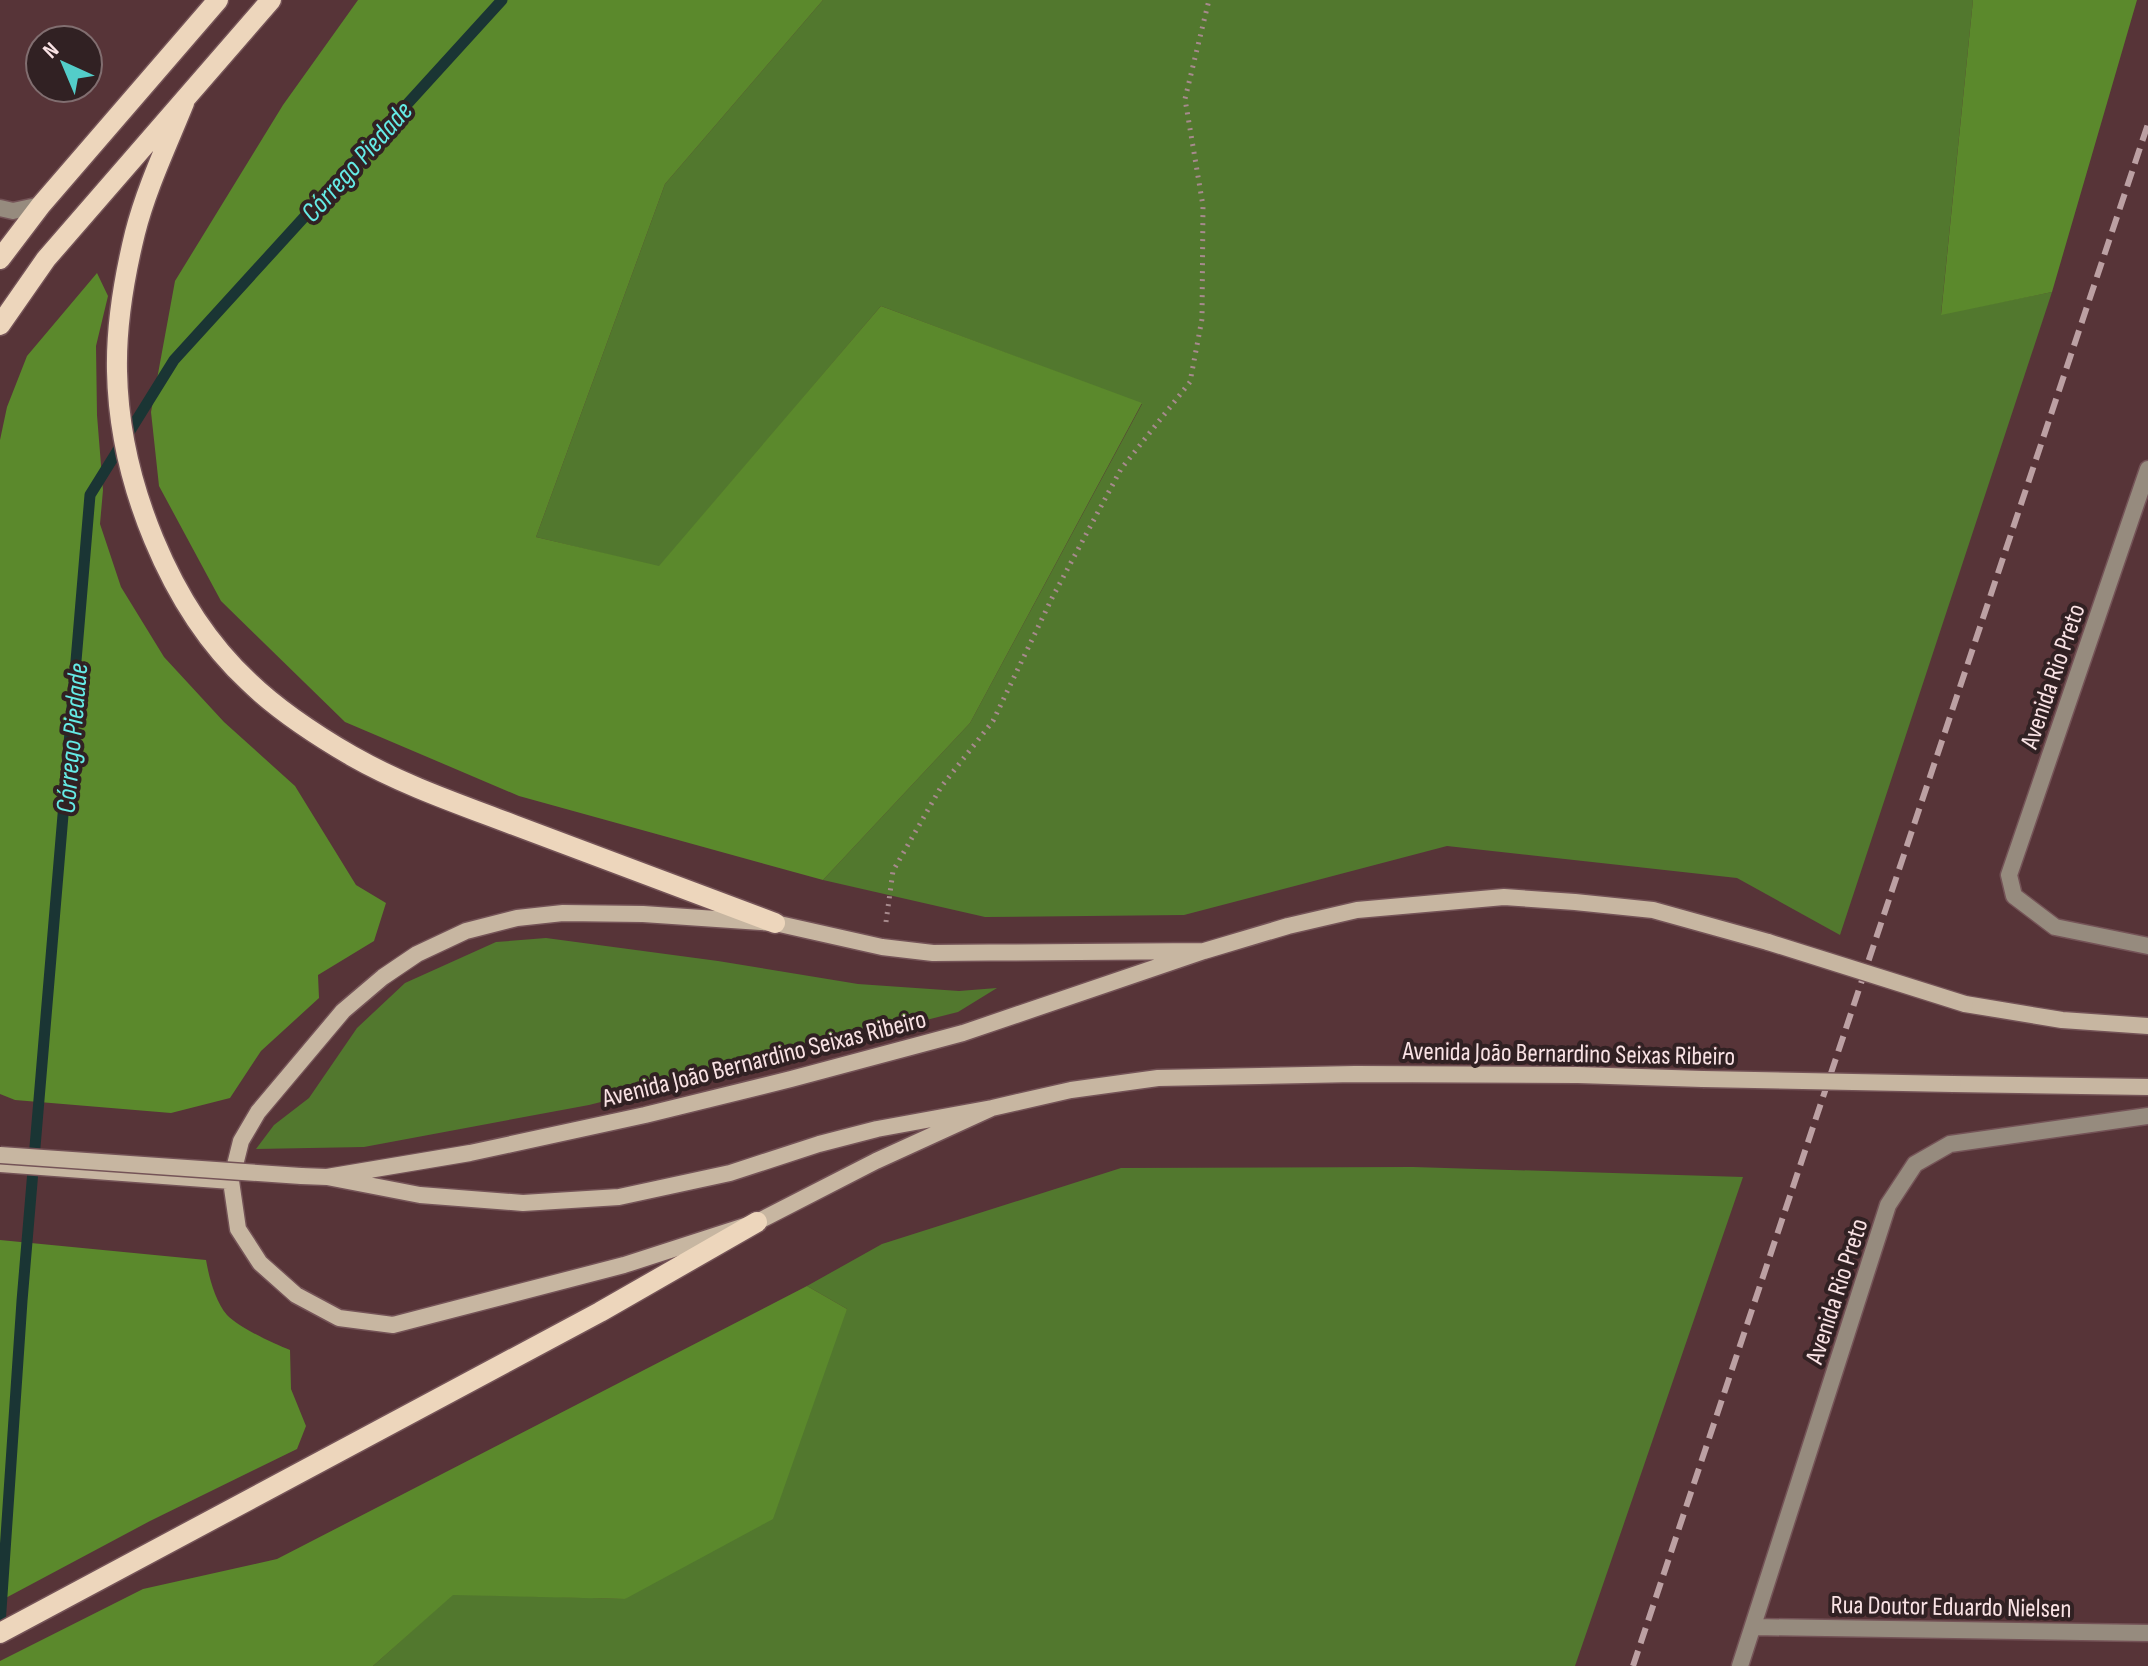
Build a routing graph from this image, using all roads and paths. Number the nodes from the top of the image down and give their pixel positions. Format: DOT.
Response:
graph roads {
  1 [pos="218,0"];
  2 [pos="271,0"];
  3 [pos="1209,0"];
  4 [pos="184,103"];
  5 [pos="41,205"];
  6 [pos="0,208"];
  7 [pos="0,259"];
  8 [pos="0,325"];
  9 [pos="2148,469"];
  10 [pos="775,923"];
  11 [pos="2148,946"];
  12 [pos="882,947"];
  13 [pos="1204,951"];
  14 [pos="2148,1026"];
  15 [pos="2148,1087"];
  16 [pos="992,1108"];
  17 [pos="2148,1116"];
  18 [pos="0,1155"];
  19 [pos="0,1164"];
  20 [pos="327,1177"];
  21 [pos="231,1181"];
  22 [pos="757,1222"];
  23 [pos="1754,1627"];
  24 [pos="0,1633"];
  25 [pos="2148,1633"];
  26 [pos="1740,1666"];
  1 -- 5 [label="main road"];
  2 -- 4 [label="main road"];
  3 -- 12 [label="path"];
  4 -- 8 [label="main road"];
  4 -- 10 [label="main road"];
  5 -- 6 [label="street"];
  5 -- 7 [label="main road"];
  9 -- 11 [label="street, Avenida Rio Preto"];
  10 -- 12 [label="main road, Avenida João Bernardino Seixas Ribeiro"];
  10 -- 21 [label="main road, Avenida João Bernardino Seixas Ribeiro"];
  12 -- 13 [label="main road, Avenida João Bernardino Seixas Ribeiro"];
  13 -- 14 [label="main road, Avenida João Bernardino Seixas Ribeiro, bridge"];
  13 -- 20 [label="main road, Avenida João Bernardino Seixas Ribeiro"];
  15 -- 16 [label="main road, Avenida João Bernardino Seixas Ribeiro, bridge"];
  16 -- 20 [label="main road, Avenida João Bernardino Seixas Ribeiro"];
  16 -- 22 [label="main road, Avenida João Bernardino Seixas Ribeiro"];
  17 -- 23 [label="street, Avenida Rio Preto"];
  18 -- 20 [label="main road, Avenida João Bernardino Seixas Ribeiro, bridge"];
  19 -- 21 [label="main road"];
  21 -- 22 [label="main road, Avenida João Bernardino Seixas Ribeiro"];
  22 -- 24 [label="main road"];
  23 -- 25 [label="street, Rua Doutor Eduardo Nielsen"];
  23 -- 26 [label="street, Avenida Rio Preto"];
}
